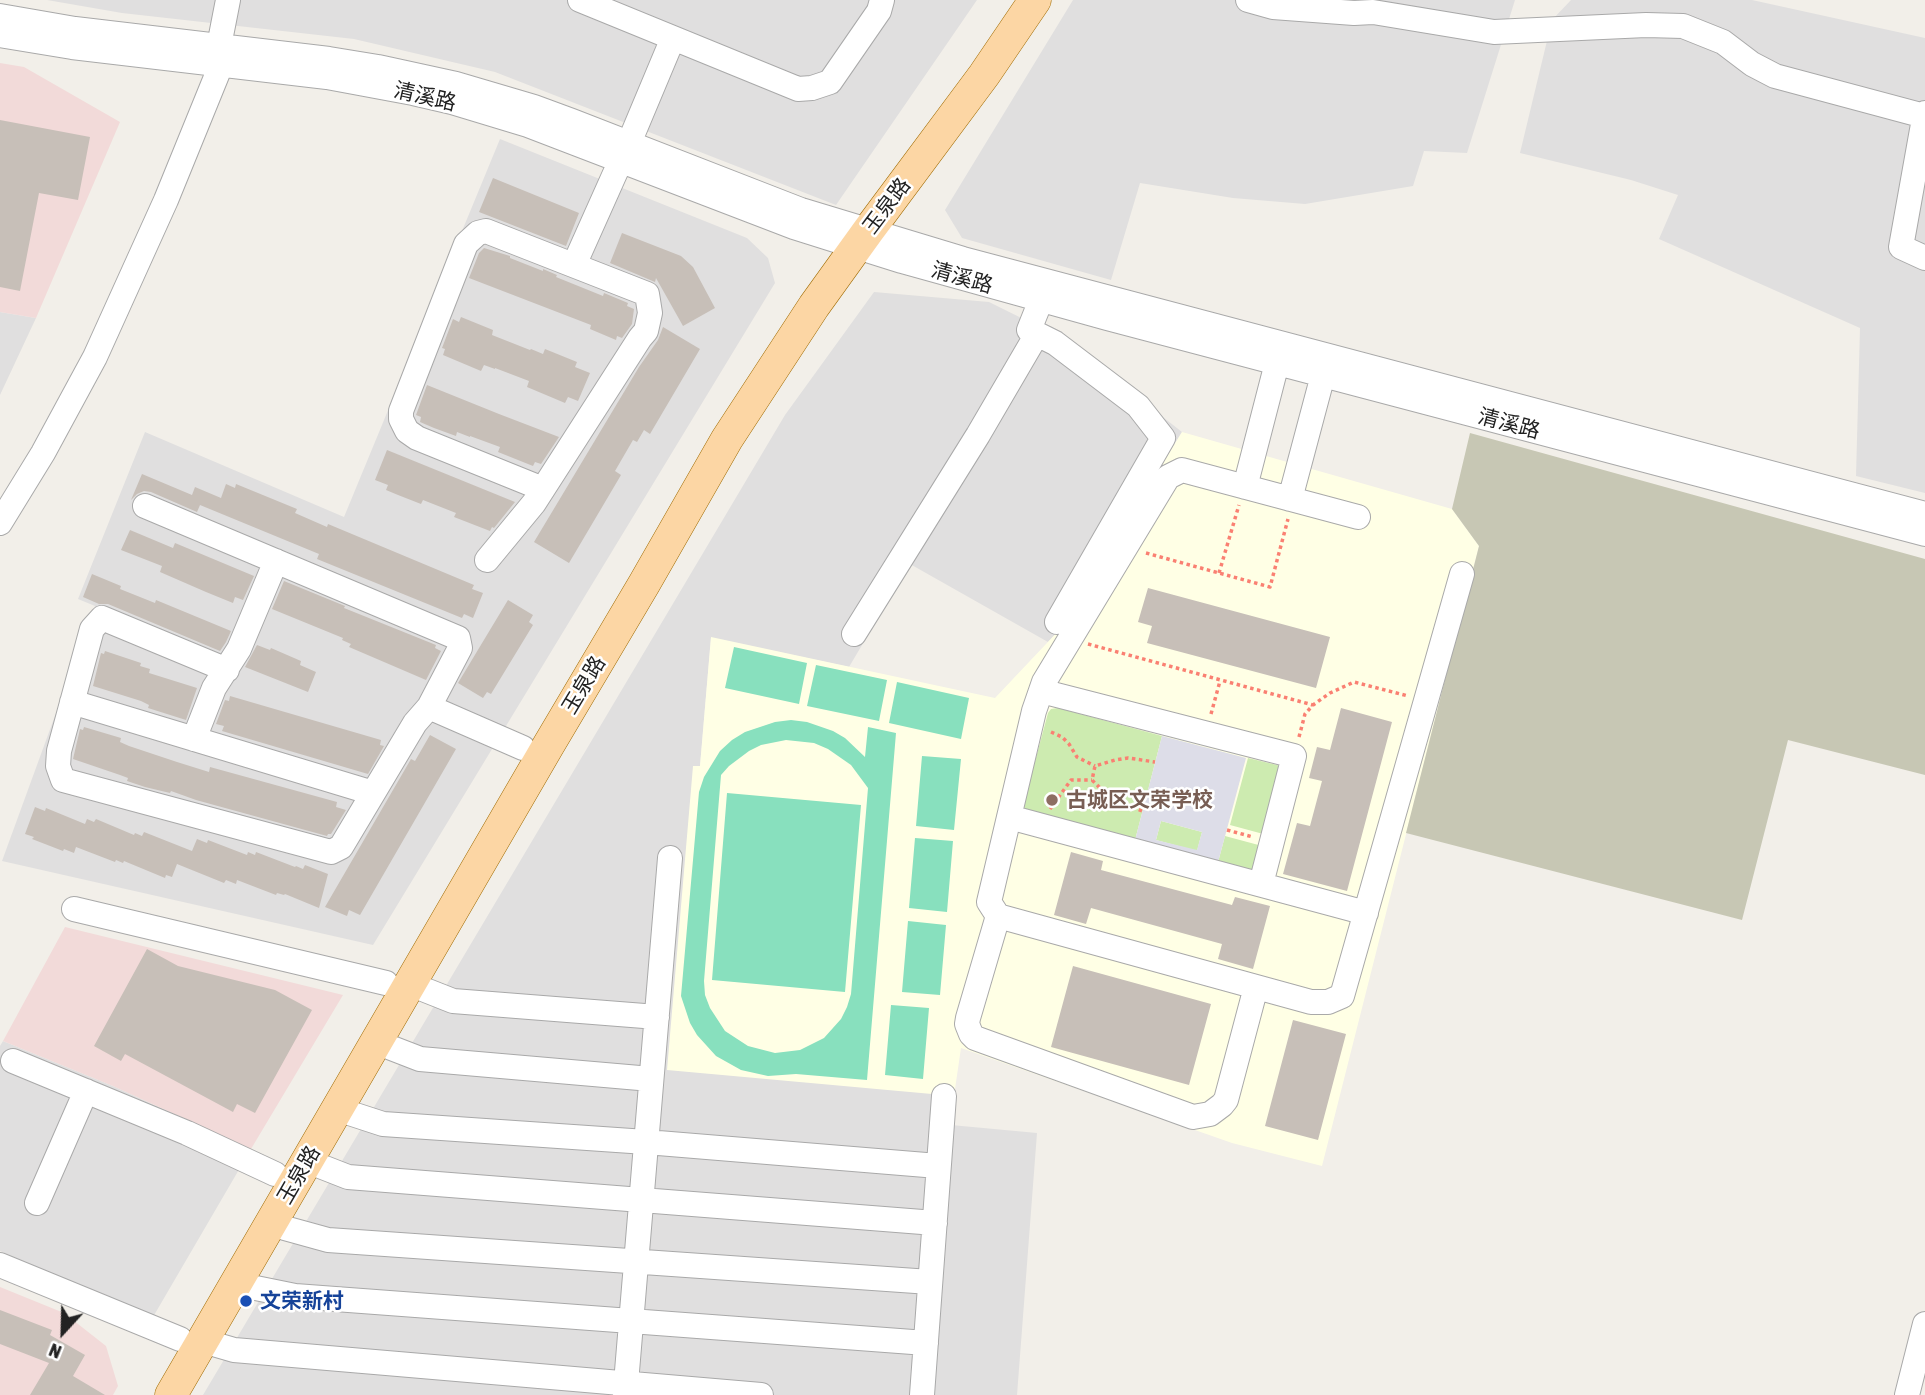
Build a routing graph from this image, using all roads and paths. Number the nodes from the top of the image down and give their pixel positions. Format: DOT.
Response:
graph roads {
  1 [pos="228,0"];
  2 [pos="580,0"];
  3 [pos="882,0"];
  4 [pos="1010,0"];
  5 [pos="1035,0"];
  6 [pos="1248,0"];
  7 [pos="0,16"];
  8 [pos="0,35"];
  9 [pos="673,38"];
  10 [pos="220,55"];
  11 [pos="1925,115"];
  12 [pos="625,152"];
  13 [pos="851,236"];
  14 [pos="1925,258"];
  15 [pos="575,265"];
  16 [pos="1041,300"];
  17 [pos="1037,334"];
  18 [pos="1277,363"];
  19 [pos="1323,375"];
  20 [pos="1244,487"];
  21 [pos="543,489"];
  22 [pos="1292,500"];
  23 [pos="145,506"];
  24 [pos="1925,514"];
  25 [pos="1358,517"];
  26 [pos="0,523"];
  27 [pos="1925,534"];
  28 [pos="1126,548"];
  29 [pos="487,560"];
  30 [pos="276,561"];
  31 [pos="1219,573"];
  32 [pos="1462,574"];
  33 [pos="1064,631"];
  34 [pos="854,634"];
  35 [pos="227,670"];
  36 [pos="1041,691"];
  37 [pos="1426,700"];
  38 [pos="72,702"];
  39 [pos="1313,705"];
  40 [pos="429,708"];
  41 [pos="1031,725"];
  42 [pos="194,739"];
  43 [pos="523,748"];
  44 [pos="1294,756"];
  45 [pos="1155,762"];
  46 [pos="1095,766"];
  47 [pos="1092,780"];
  48 [pos="373,793"];
  49 [pos="1142,811"];
  50 [pos="1009,817"];
  51 [pos="1045,826"];
  52 [pos="1227,830"];
  53 [pos="1272,842"];
  54 [pos="670,858"];
  55 [pos="1261,884"];
  56 [pos="74,909"];
  57 [pos="1366,913"];
  58 [pos="998,916"];
  59 [pos="398,984"];
  60 [pos="1256,987"];
  61 [pos="657,1017"];
  62 [pos="376,1042"];
  63 [pos="13,1061"];
  64 [pos="651,1079"];
  65 [pos="86,1091"];
  66 [pos="944,1096"];
  67 [pos="337,1109"];
  68 [pos="646,1142"];
  69 [pos="307,1161"];
  70 [pos="938,1166"];
  71 [pos="275,1174"];
  72 [pos="641,1200"];
  73 [pos="37,1203"];
  74 [pos="935,1223"];
  75 [pos="270,1224"];
  76 [pos="636,1262"];
  77 [pos="0,1265"];
  78 [pos="930,1282"];
  79 [pos="236,1284"];
  80 [pos="631,1321"];
  81 [pos="1925,1324"];
  82 [pos="191,1340"];
  83 [pos="926,1343"];
  84 [pos="626,1389"];
  85 [pos="147,1395"];
  86 [pos="171,1395"];
  87 [pos="761,1395"];
  88 [pos="922,1395"];
  89 [pos="1907,1395"];
  1 -- 10 [label="street"];
  2 -- 9 [label="street"];
  3 -- 9 [label="street"];
  4 -- 13 [label="main road, 玉泉路"];
  5 -- 13 [label="main road, 玉泉路"];
  6 -- 11 [label="street"];
  7 -- 10 [label="street, 清溪路"];
  8 -- 10 [label="street, 清溪路"];
  9 -- 12 [label="street"];
  10 -- 12 [label="street, 清溪路"];
  10 -- 26 [label="street"];
  11 -- 14 [label="street"];
  12 -- 13 [label="street, 清溪路"];
  12 -- 15 [label="street"];
  13 -- 16 [label="street, 清溪路"];
  13 -- 24 [label="street, 清溪路"];
  13 -- 43 [label="main road, 玉泉路"];
  13 -- 59 [label="main road, 玉泉路"];
  15 -- 21 [label="street"];
  15 -- 21 [label="street"];
  16 -- 17 [label="street"];
  16 -- 18 [label="street, 清溪路"];
  17 -- 33 [label="street"];
  17 -- 34 [label="street"];
  18 -- 19 [label="street, 清溪路"];
  18 -- 20 [label="street"];
  19 -- 22 [label="street"];
  19 -- 27 [label="street, 清溪路"];
  20 -- 22 [label="street"];
  20 -- 28 [label="street"];
  20 -- 31 [label="path"];
  21 -- 29 [label="street"];
  22 -- 25 [label="street"];
  22 -- 31 [label="path"];
  23 -- 30 [label="street"];
  28 -- 31 [label="path"];
  28 -- 33 [label="street"];
  30 -- 35 [label="street"];
  30 -- 40 [label="street"];
  32 -- 37 [label="street"];
  33 -- 36 [label="street"];
  33 -- 39 [label="path"];
  35 -- 38 [label="street"];
  35 -- 42 [label="street"];
  36 -- 41 [label="street"];
  36 -- 44 [label="street"];
  37 -- 39 [label="path"];
  37 -- 57 [label="street"];
  38 -- 42 [label="street"];
  38 -- 48 [label="street"];
  39 -- 44 [label="path"];
  40 -- 43 [label="street"];
  40 -- 48 [label="street"];
  41 -- 46 [label="path"];
  41 -- 50 [label="street"];
  42 -- 48 [label="street"];
  43 -- 59 [label="main road, 玉泉路"];
  44 -- 53 [label="street"];
  45 -- 46 [label="path"];
  46 -- 47 [label="path"];
  47 -- 49 [label="path"];
  47 -- 51 [label="path"];
  50 -- 51 [label="street"];
  50 -- 58 [label="street"];
  51 -- 55 [label="street"];
  52 -- 53 [label="path"];
  53 -- 55 [label="street"];
  54 -- 61 [label="street"];
  55 -- 57 [label="street"];
  56 -- 59 [label="street"];
  57 -- 60 [label="street"];
  58 -- 60 [label="street"];
  58 -- 60 [label="street"];
  59 -- 61 [label="street"];
  59 -- 62 [label="main road, 玉泉路"];
  59 -- 71 [label="main road, 玉泉路"];
  61 -- 64 [label="street"];
  62 -- 64 [label="street"];
  62 -- 67 [label="main road, 玉泉路"];
  63 -- 65 [label="street"];
  64 -- 68 [label="street"];
  65 -- 71 [label="street"];
  65 -- 73 [label="street"];
  66 -- 70 [label="street"];
  67 -- 68 [label="street"];
  67 -- 69 [label="main road, 玉泉路"];
  68 -- 70 [label="street"];
  68 -- 72 [label="street"];
  69 -- 72 [label="street"];
  69 -- 75 [label="main road, 玉泉路"];
  70 -- 74 [label="street"];
  71 -- 82 [label="main road, 玉泉路"];
  72 -- 74 [label="street"];
  72 -- 76 [label="street"];
  74 -- 78 [label="street"];
  75 -- 76 [label="street"];
  75 -- 79 [label="main road, 玉泉路"];
  76 -- 78 [label="street"];
  76 -- 80 [label="street"];
  77 -- 82 [label="street"];
  78 -- 83 [label="street"];
  79 -- 80 [label="street"];
  79 -- 82 [label="main road, 玉泉路"];
  80 -- 83 [label="street"];
  80 -- 84 [label="street"];
  81 -- 89 [label="street"];
  82 -- 84 [label="street"];
  82 -- 85 [label="main road, 玉泉路"];
  82 -- 86 [label="main road, 玉泉路"];
  83 -- 88 [label="street"];
  84 -- 87 [label="street"];
}
